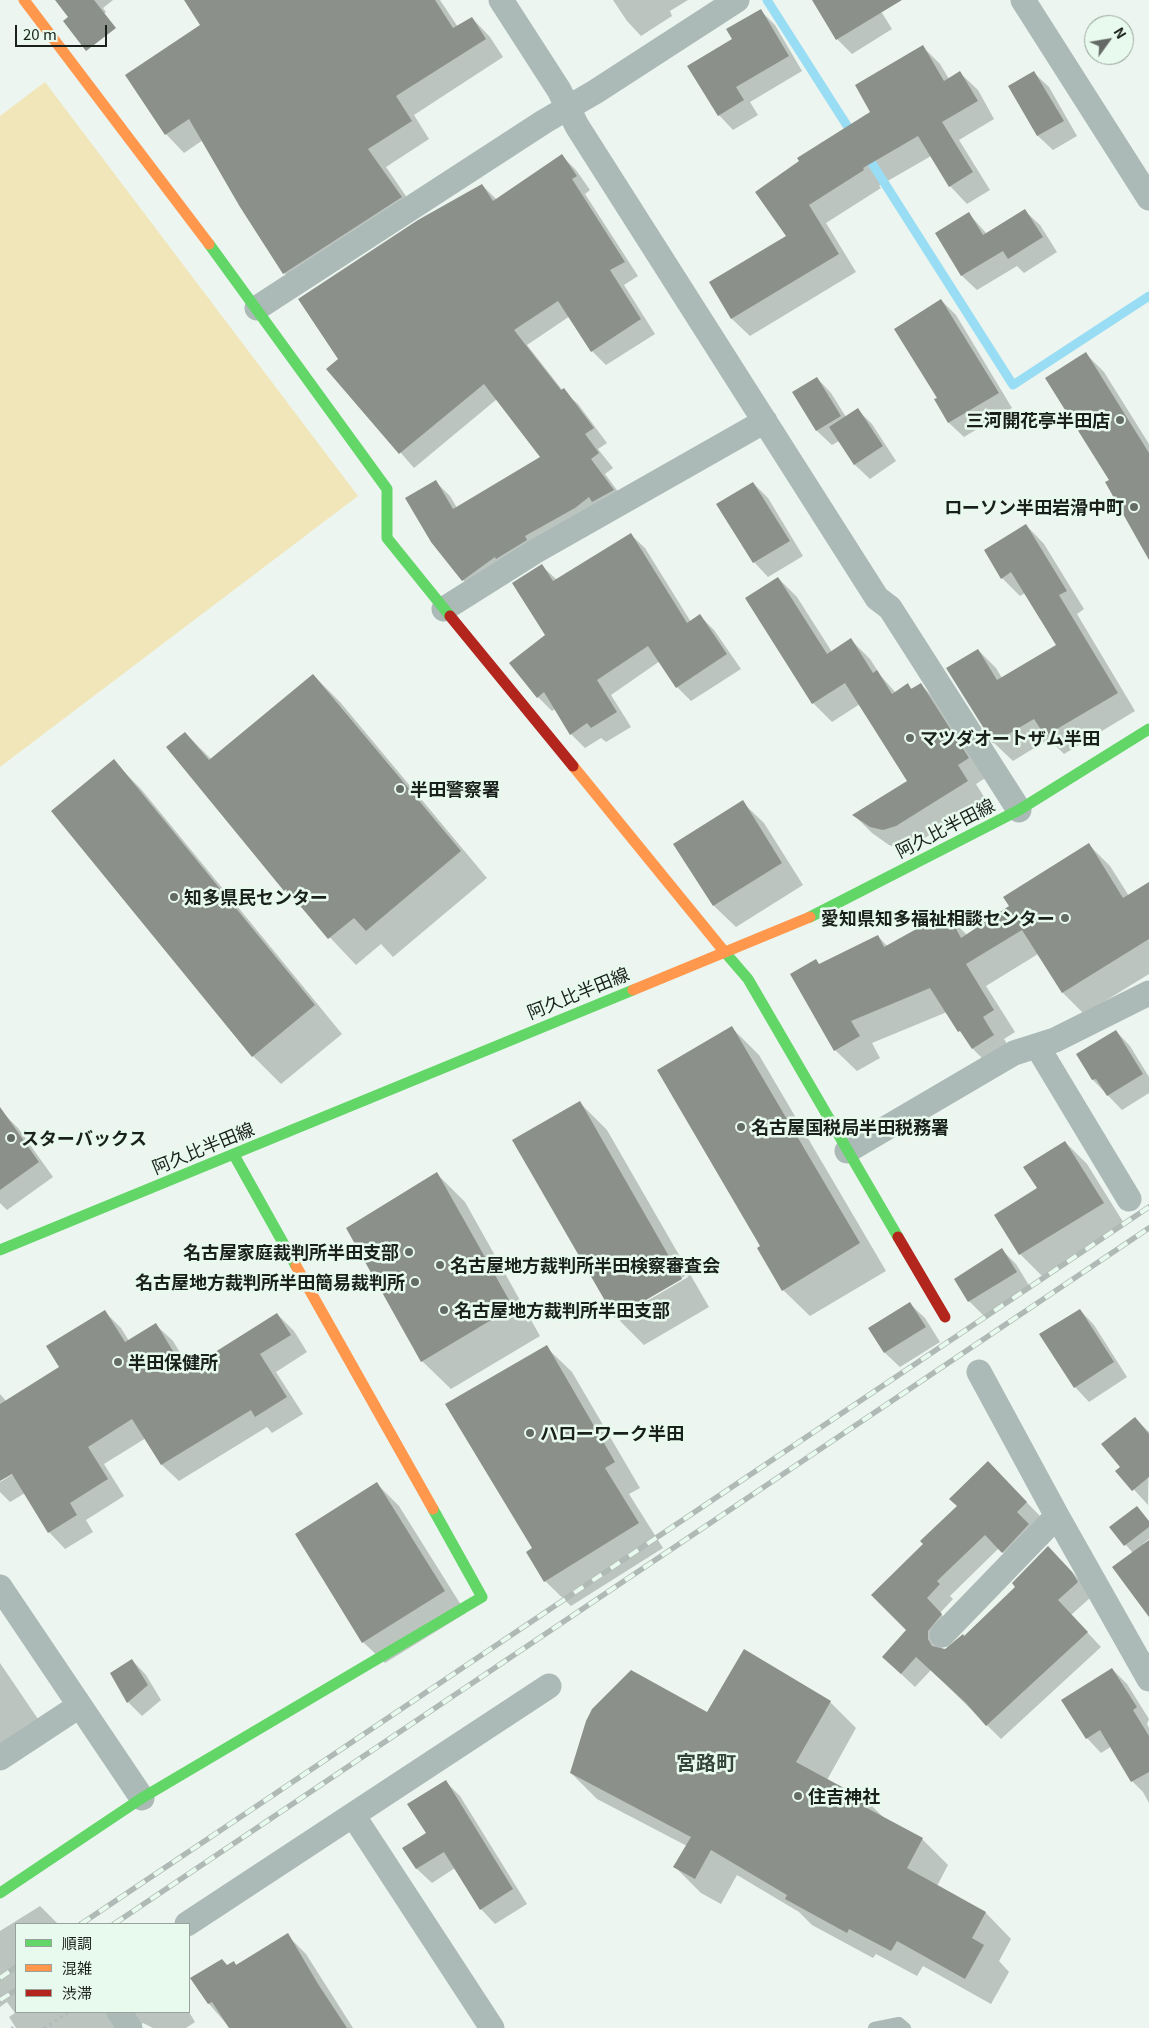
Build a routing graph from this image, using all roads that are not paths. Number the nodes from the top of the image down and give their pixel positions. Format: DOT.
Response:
graph roads {
  1 [pos="24,0"];
  2 [pos="501,0"];
  3 [pos="737,0"];
  4 [pos="1023,0"];
  5 [pos="567,107"];
  6 [pos="1149,198"];
  7 [pos="257,308"];
  8 [pos="765,421"];
  9 [pos="444,609"];
  10 [pos="1149,729"];
  11 [pos="1019,810"];
  12 [pos="725,952"];
  13 [pos="1149,993"];
  14 [pos="1037,1046"];
  15 [pos="847,1151"];
  16 [pos="234,1155"];
  17 [pos="1129,1199"];
  18 [pos="0,1250"];
  19 [pos="945,1317"];
  20 [pos="979,1372"];
  21 [pos="1057,1516"];
  22 [pos="0,1587"];
  23 [pos="942,1634"];
  24 [pos="1140,1642"];
  25 [pos="1149,1678"];
  26 [pos="549,1686"];
  27 [pos="80,1706"];
  28 [pos="0,1758"];
  29 [pos="142,1798"];
  30 [pos="353,1815"];
  31 [pos="0,1893"];
  32 [pos="189,1923"];
  33 [pos="120,2013"];
  34 [pos="130,2028"];
  35 [pos="492,2028"];
  36 [pos="874,2028"];
  37 [pos="905,2028"];
  1 -- 7 [label="street"];
  2 -- 5 [label="street"];
  3 -- 5 [label="street"];
  4 -- 6 [label="street"];
  5 -- 7 [label="street"];
  5 -- 8 [label="street"];
  7 -- 9 [label="street"];
  8 -- 9 [label="street"];
  8 -- 11 [label="street"];
  9 -- 12 [label="street"];
  10 -- 11 [label="street, 阿久比半田線"];
  11 -- 12 [label="street, 阿久比半田線"];
  12 -- 15 [label="street"];
  12 -- 16 [label="street, 阿久比半田線"];
  13 -- 14 [label="street"];
  14 -- 15 [label="street"];
  14 -- 17 [label="street"];
  15 -- 19 [label="street"];
  16 -- 18 [label="street, 阿久比半田線"];
  16 -- 29 [label="street"];
  20 -- 21 [label="street"];
  21 -- 23 [label="street"];
  21 -- 24 [label="street"];
  22 -- 27 [label="street"];
  24 -- 25 [label="street"];
  26 -- 30 [label="street"];
  27 -- 28 [label="street"];
  27 -- 29 [label="street"];
  29 -- 31 [label="street"];
  30 -- 32 [label="street"];
  30 -- 35 [label="street"];
  33 -- 34 [label="street"];
  36 -- 37 [label="lane"];
}
